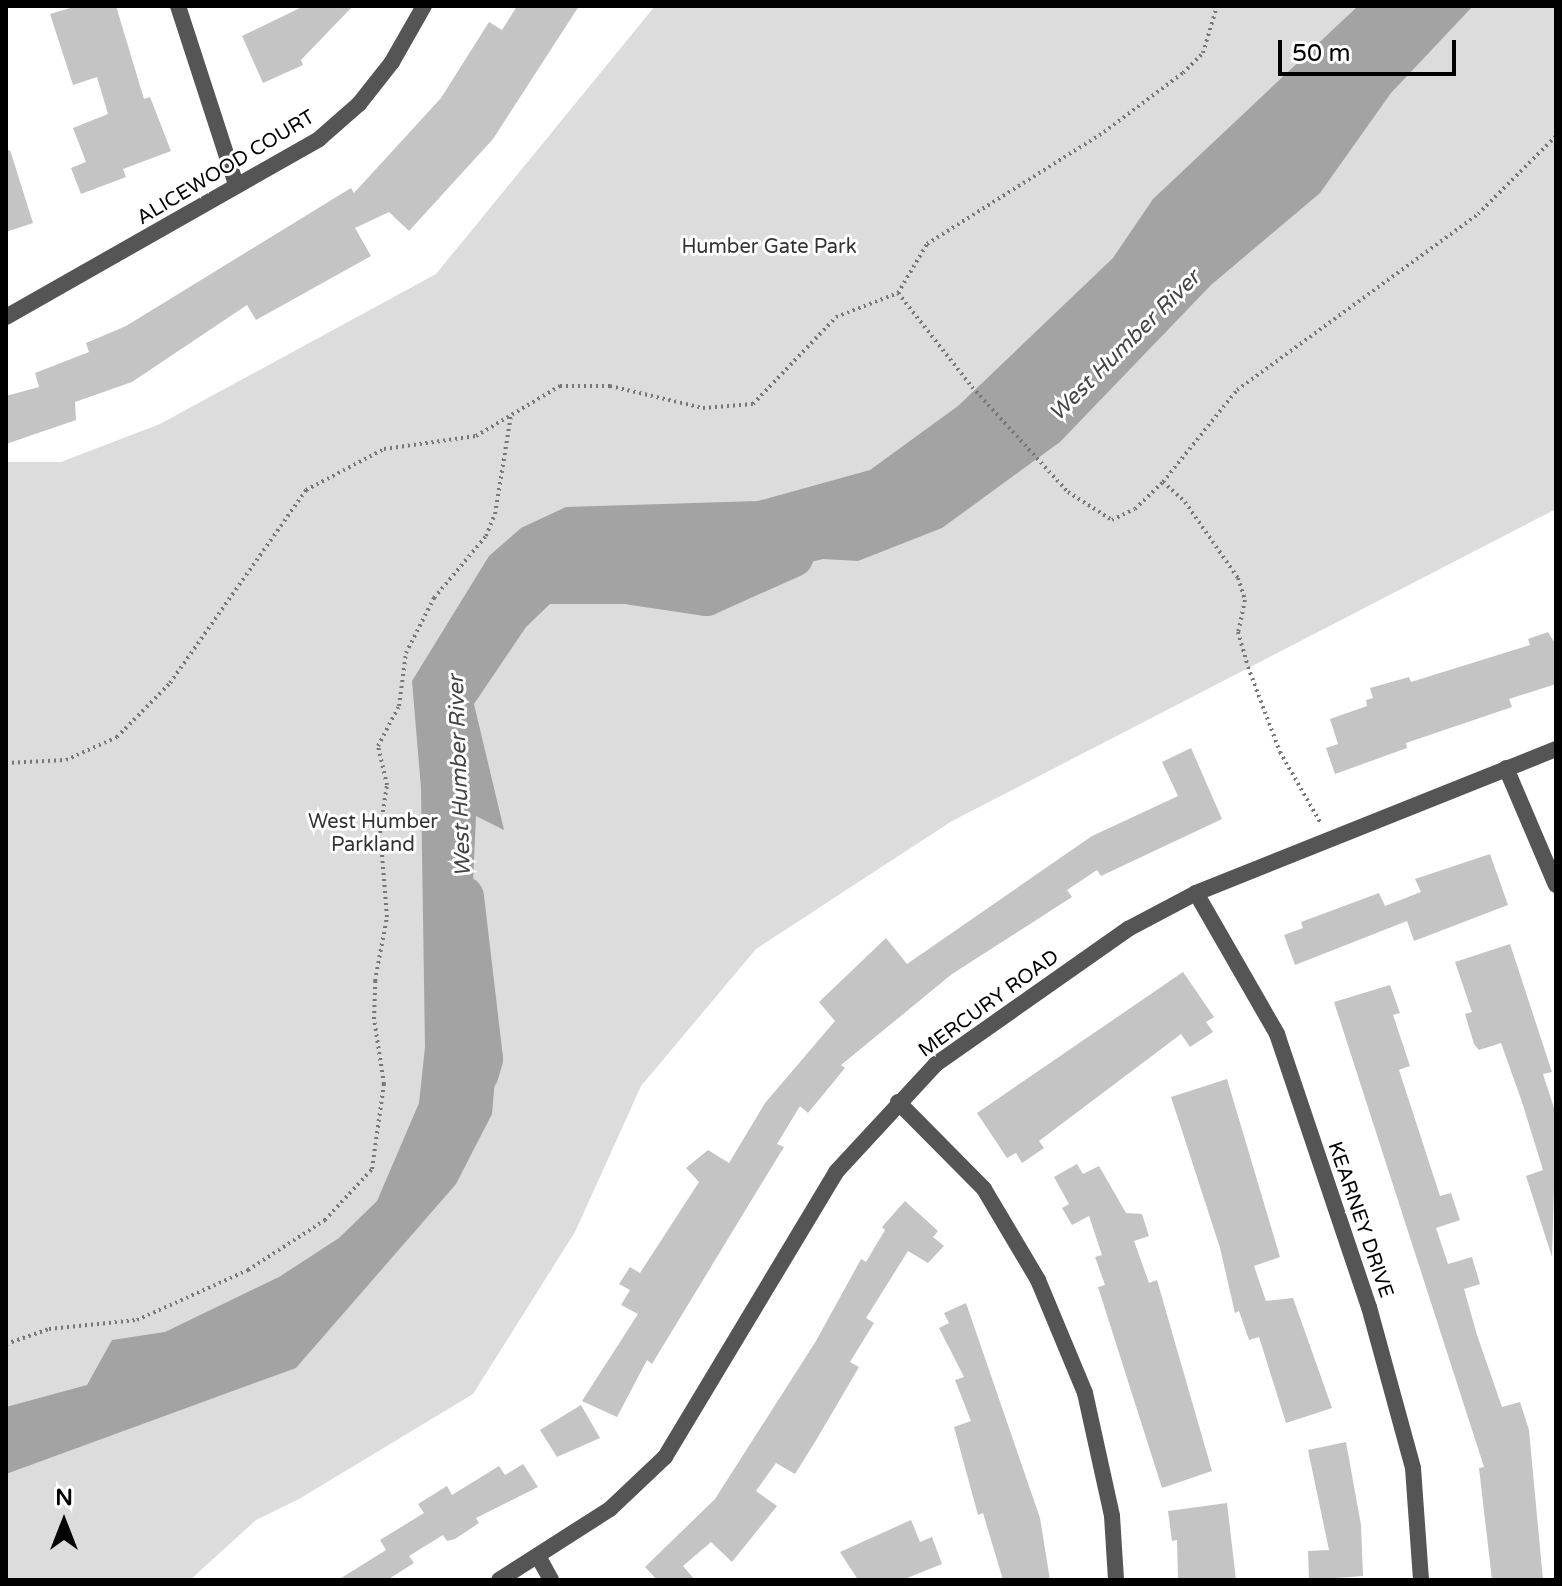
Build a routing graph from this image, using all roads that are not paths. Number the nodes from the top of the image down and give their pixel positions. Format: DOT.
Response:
graph roads {
  1 [pos="178,6"];
  2 [pos="424,6"];
  3 [pos="236,185"];
  4 [pos="6,317"];
  5 [pos="1556,749"];
  6 [pos="1506,768"];
  7 [pos="1556,885"];
  8 [pos="1196,893"];
  9 [pos="898,1102"];
  10 [pos="539,1558"];
  11 [pos="499,1580"];
  12 [pos="551,1580"];
  13 [pos="1116,1580"];
  14 [pos="1421,1580"];
  1 -- 3 [label="street"];
  2 -- 3 [label="street, ALICEWOOD COURT"];
  3 -- 4 [label="street, ALICEWOOD COURT"];
  5 -- 6 [label="street, MERCURY ROAD"];
  6 -- 7 [label="street"];
  6 -- 8 [label="street, MERCURY ROAD"];
  8 -- 9 [label="street, MERCURY ROAD"];
  8 -- 14 [label="street, KEARNEY DRIVE"];
  9 -- 10 [label="street, MERCURY ROAD"];
  9 -- 13 [label="street"];
  10 -- 11 [label="street, MERCURY ROAD"];
  10 -- 12 [label="street"];
}
